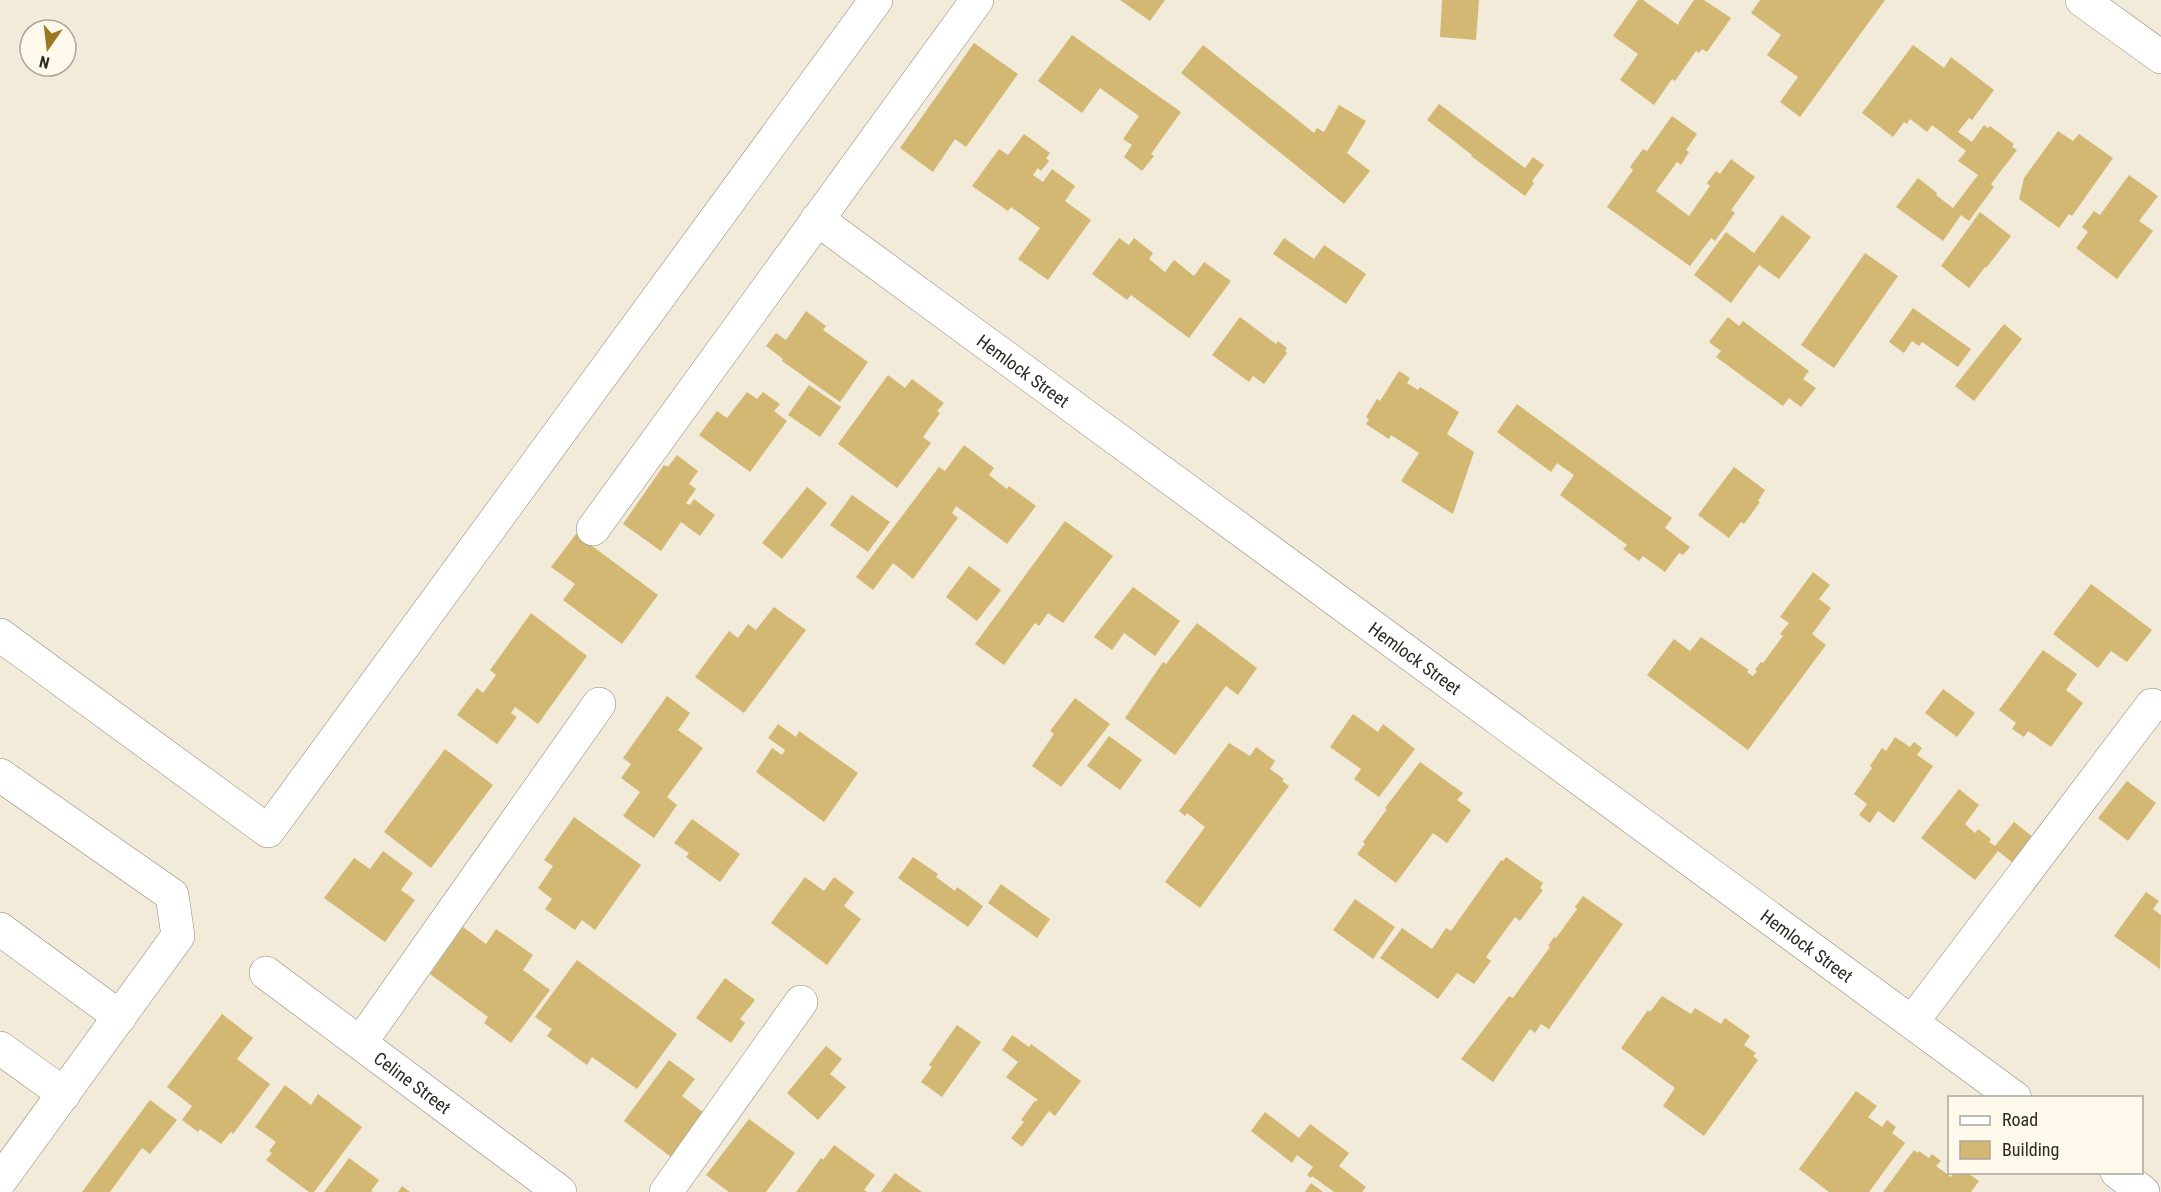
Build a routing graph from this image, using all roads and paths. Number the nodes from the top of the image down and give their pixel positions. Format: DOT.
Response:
graph roads {
  1 [pos="876,0"];
  2 [pos="977,0"];
  3 [pos="2082,0"];
  4 [pos="2161,57"];
  5 [pos="817,219"];
  6 [pos="593,529"];
  7 [pos="0,634"];
  8 [pos="599,704"];
  9 [pos="2152,705"];
  10 [pos="0,775"];
  11 [pos="0,929"];
  12 [pos="266,973"];
  13 [pos="801,1002"];
  14 [pos="120,1017"];
  15 [pos="1912,1022"];
  16 [pos="361,1042"];
  17 [pos="0,1048"];
  18 [pos="64,1094"];
  19 [pos="2012,1096"];
  20 [pos="2118,1174"];
  21 [pos="0,1181"];
  22 [pos="560,1192"];
  23 [pos="666,1192"];
  24 [pos="2143,1192"];
  1 -- 7 [label="street"];
  2 -- 5 [label="street"];
  3 -- 4 [label="street"];
  5 -- 6 [label="street"];
  5 -- 15 [label="street, Hemlock Street"];
  8 -- 16 [label="street"];
  9 -- 15 [label="street"];
  10 -- 14 [label="street"];
  11 -- 14 [label="street"];
  12 -- 16 [label="street, Celine Street"];
  13 -- 23 [label="street"];
  14 -- 18 [label="street"];
  15 -- 19 [label="street, Hemlock Street"];
  16 -- 22 [label="street, Celine Street"];
  17 -- 18 [label="street"];
  18 -- 21 [label="street"];
  20 -- 24 [label="street"];
}
